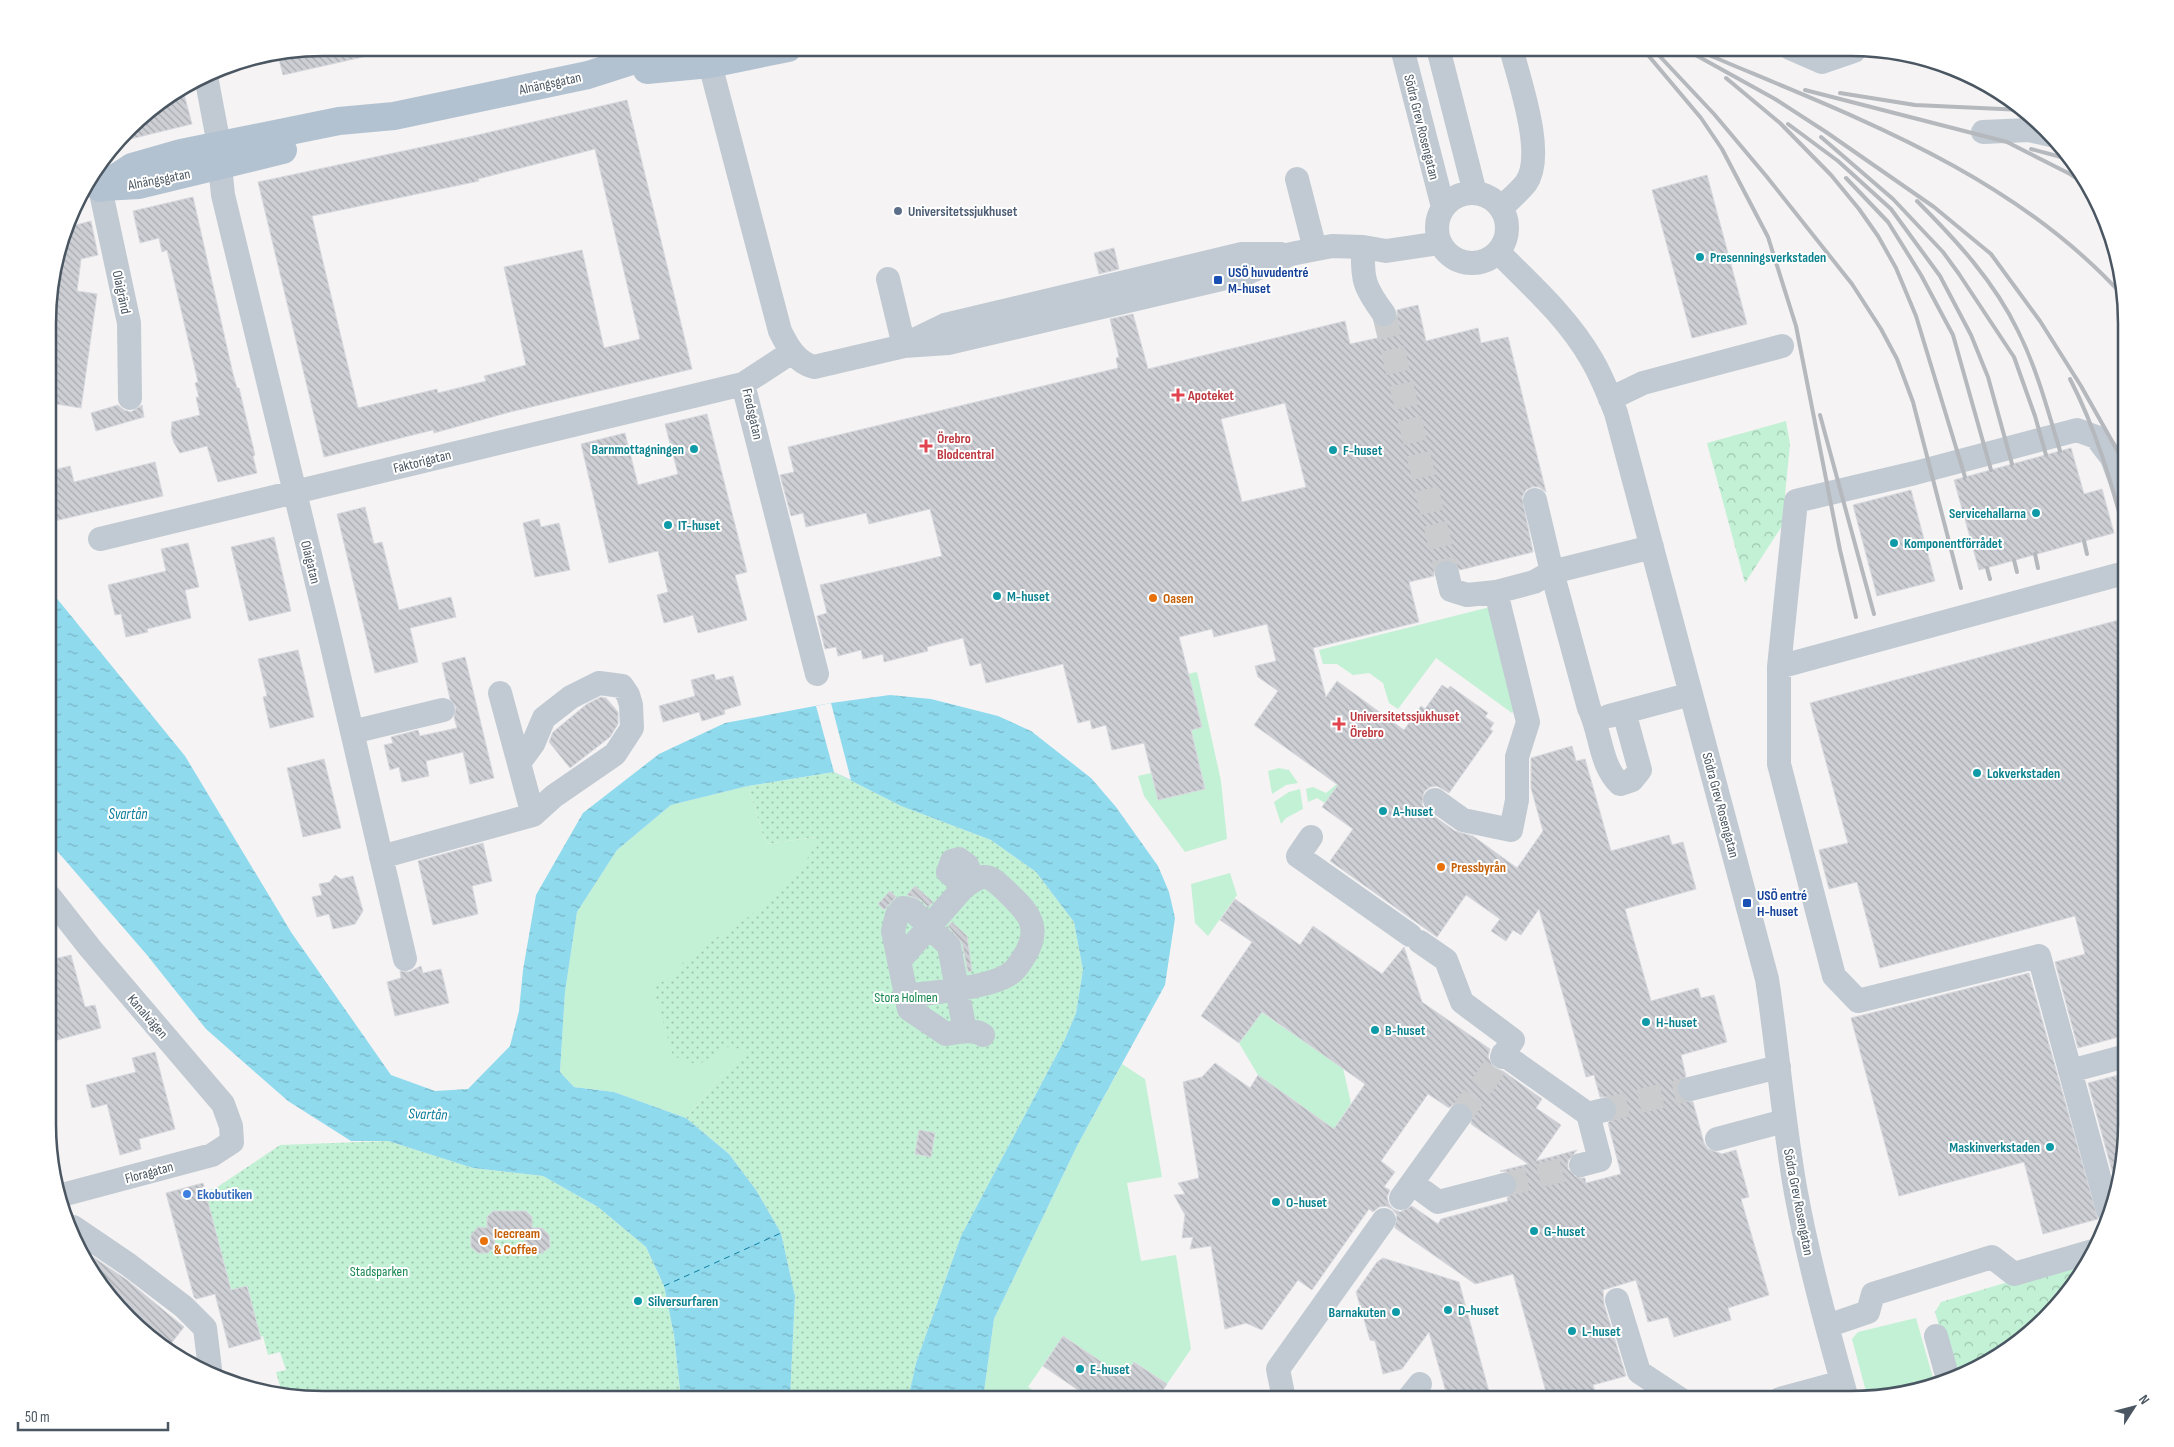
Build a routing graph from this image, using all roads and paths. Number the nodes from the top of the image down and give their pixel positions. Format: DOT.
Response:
graph roads {
  1 [pos="647,56"];
  2 [pos="708,56"];
  3 [pos="1404,56"];
  4 [pos="1440,56"];
  5 [pos="1513,56"];
  6 [pos="1808,56"];
  7 [pos="1839,56"];
  8 [pos="588,75"];
  9 [pos="207,83"];
  10 [pos="1983,132"];
  11 [pos="2038,132"];
  12 [pos="220,155"];
  13 [pos="1297,179"];
  14 [pos="92,189"];
  15 [pos="93,189"];
  16 [pos="1475,193"];
  17 [pos="1443,207"];
  18 [pos="1501,208"];
  19 [pos="1440,244"];
  20 [pos="1364,247"];
  21 [pos="1315,248"];
  22 [pos="1498,252"];
  23 [pos="888,280"];
  24 [pos="1384,314"];
  25 [pos="904,346"];
  26 [pos="1782,346"];
  27 [pos="792,352"];
  28 [pos="743,384"];
  29 [pos="130,398"];
  30 [pos="1610,399"];
  31 [pos="2118,474"];
  32 [pos="295,491"];
  33 [pos="1535,500"];
  34 [pos="100,539"];
  35 [pos="1652,547"];
  36 [pos="1552,572"];
  37 [pos="1447,573"];
  38 [pos="2117,575"];
  39 [pos="1496,592"];
  40 [pos="1779,667"];
  41 [pos="817,674"];
  42 [pos="500,693"];
  43 [pos="1692,694"];
  44 [pos="442,710"];
  45 [pos="1624,712"];
  46 [pos="1595,720"];
  47 [pos="352,732"];
  48 [pos="519,763"];
  49 [pos="1435,800"];
  50 [pos="533,815"];
  51 [pos="1311,838"];
  52 [pos="381,856"];
  53 [pos="56,905"];
  54 [pos="930,926"];
  55 [pos="405,959"];
  56 [pos="900,960"];
  57 [pos="957,988"];
  58 [pos="907,996"];
  59 [pos="2118,1058"];
  60 [pos="1779,1068"];
  61 [pos="2070,1071"];
  62 [pos="1690,1089"];
  63 [pos="1460,1116"];
  64 [pos="1784,1121"];
  65 [pos="1717,1139"];
  66 [pos="232,1142"];
  67 [pos="1581,1165"];
  68 [pos="1504,1185"];
  69 [pos="65,1194"];
  70 [pos="2106,1203"];
  71 [pos="1384,1220"];
  72 [pos="79,1231"];
  73 [pos="2083,1255"];
  74 [pos="1617,1300"];
  75 [pos="1827,1326"];
  76 [pos="1936,1336"];
  77 [pos="210,1365"];
  78 [pos="1946,1373"];
  79 [pos="1844,1390"];
  80 [pos="1282,1391"];
  81 [pos="1668,1391"];
  1 -- 8 [label="main road, Alnängsgatan"];
  2 -- 8 [label="main road, Alnängsgatan"];
  2 -- 27 [label="street"];
  3 -- 17 [label="street, Södra Grev Rosengatan"];
  4 -- 16 [label="street"];
  5 -- 18 [label="street"];
  6 -- 7 [label="street"];
  8 -- 12 [label="main road, Alnängsgatan"];
  9 -- 12 [label="street, Olaigatan"];
  10 -- 11 [label="street"];
  12 -- 15 [label="main road, Alnängsgatan"];
  12 -- 32 [label="street, Olaigatan"];
  13 -- 21 [label="street"];
  14 -- 29 [label="street, Olaigränd"];
  16 -- 17 [label="street"];
  16 -- 18 [label="street"];
  17 -- 19 [label="street"];
  18 -- 22 [label="street"];
  19 -- 20 [label="street"];
  19 -- 22 [label="street"];
  20 -- 21 [label="street"];
  20 -- 24 [label="street"];
  21 -- 25 [label="street"];
  22 -- 30 [label="street, Södra Grev Rosengatan"];
  23 -- 25 [label="street"];
  25 -- 27 [label="street"];
  26 -- 30 [label="street"];
  27 -- 28 [label="street, Fredsgatan"];
  28 -- 32 [label="street, Faktorigatan"];
  28 -- 41 [label="street, Fredsgatan"];
  30 -- 35 [label="street, Södra Grev Rosengatan"];
  31 -- 40 [label="street"];
  32 -- 34 [label="street, Faktorigatan"];
  32 -- 47 [label="street, Olaigatan"];
  33 -- 36 [label="street"];
  35 -- 36 [label="street"];
  35 -- 43 [label="street, Södra Grev Rosengatan"];
  36 -- 39 [label="street"];
  36 -- 46 [label="street"];
  37 -- 39 [label="street"];
  38 -- 40 [label="street"];
  39 -- 49 [label="street"];
  40 -- 61 [label="street"];
  42 -- 48 [label="street"];
  43 -- 45 [label="street"];
  43 -- 60 [label="street, Södra Grev Rosengatan"];
  44 -- 47 [label="street"];
  45 -- 46 [label="street"];
  45 -- 46 [label="street"];
  47 -- 52 [label="street, Olaigatan"];
  48 -- 50 [label="street"];
  48 -- 50 [label="street"];
  50 -- 52 [label="street"];
  51 -- 67 [label="street"];
  52 -- 55 [label="street, Olaigatan"];
  53 -- 66 [label="street, Kanalvägen"];
  54 -- 56 [label="street"];
  54 -- 56 [label="street"];
  54 -- 57 [label="street"];
  54 -- 57 [label="street"];
  56 -- 58 [label="street"];
  57 -- 58 [label="street"];
  57 -- 58 [label="street"];
  59 -- 61 [label="street"];
  60 -- 62 [label="street"];
  60 -- 64 [label="street, Södra Grev Rosengatan"];
  61 -- 70 [label="street"];
  63 -- 68 [label="street"];
  64 -- 65 [label="street"];
  64 -- 75 [label="street, Södra Grev Rosengatan"];
  66 -- 69 [label="street, Floragatan"];
  71 -- 80 [label="street"];
  72 -- 77 [label="street"];
  73 -- 75 [label="street"];
  74 -- 81 [label="street"];
  75 -- 79 [label="street, Södra Grev Rosengatan"];
  76 -- 78 [label="street"];
}
